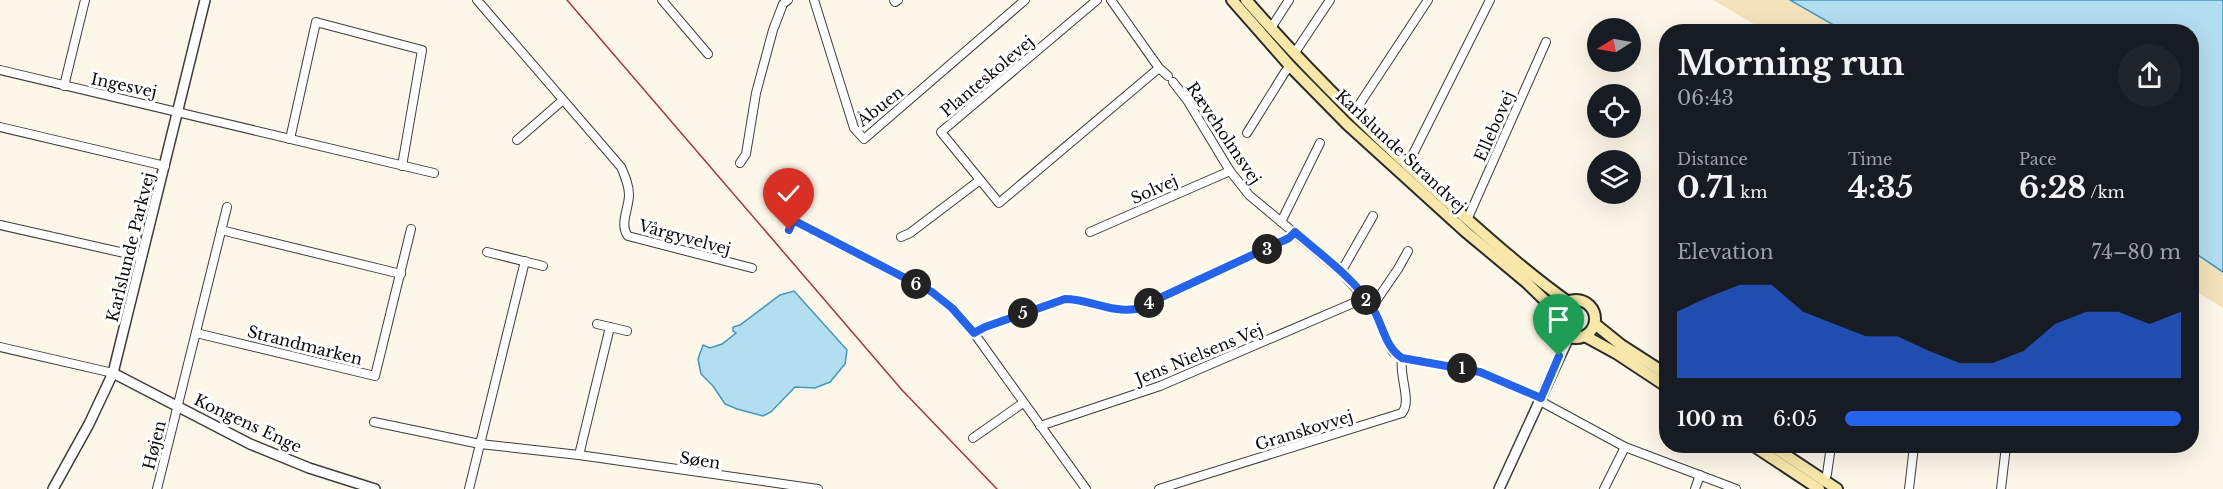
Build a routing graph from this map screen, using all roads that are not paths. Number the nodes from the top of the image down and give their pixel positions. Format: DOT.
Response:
graph roads {
  1 [pos="85,0"];
  2 [pos="205,0"];
  3 [pos="477,0"];
  4 [pos="662,0"];
  5 [pos="814,0"];
  6 [pos="1025,0"];
  7 [pos="1097,0"];
  8 [pos="1111,0"];
  9 [pos="1232,0"];
  10 [pos="1289,0"];
  11 [pos="1330,0"];
  12 [pos="1428,0"];
  13 [pos="1490,0"];
  14 [pos="784,1"];
  15 [pos="1252,2"];
  16 [pos="1271,28"];
  17 [pos="1546,42"];
  18 [pos="708,54"];
  19 [pos="1294,54"];
  20 [pos="1290,66"];
  21 [pos="1159,68"];
  22 [pos="0,70"];
  23 [pos="64,86"];
  24 [pos="563,100"];
  25 [pos="178,111"];
  26 [pos="1353,114"];
  27 [pos="0,127"];
  28 [pos="1246,133"];
  29 [pos="290,139"];
  30 [pos="517,140"];
  31 [pos="1320,143"];
  32 [pos="740,163"];
  33 [pos="165,166"];
  34 [pos="402,166"];
  35 [pos="1407,166"];
  36 [pos="1230,171"];
  37 [pos="434,173"];
  38 [pos="980,180"];
  39 [pos="227,207"];
  40 [pos="1373,216"];
  41 [pos="1467,220"];
  42 [pos="1281,222"];
  43 [pos="0,225"];
  44 [pos="411,229"];
  45 [pos="221,230"];
  46 [pos="789,230"];
  47 [pos="1090,232"];
  48 [pos="1295,232"];
  49 [pos="901,237"];
  50 [pos="1408,251"];
  51 [pos="487,252"];
  52 [pos="142,257"];
  53 [pos="525,261"];
  54 [pos="543,266"];
  55 [pos="752,268"];
  56 [pos="1341,272"];
  57 [pos="401,274"];
  58 [pos="1365,298"];
  59 [pos="1568,302"];
  60 [pos="1372,307"];
  61 [pos="1558,313"];
  62 [pos="597,324"];
  63 [pos="1595,324"];
  64 [pos="610,327"];
  65 [pos="627,331"];
  66 [pos="196,333"];
  67 [pos="974,333"];
  68 [pos="1585,336"];
  69 [pos="1569,337"];
  70 [pos="0,347"];
  71 [pos="1402,358"];
  72 [pos="1659,370"];
  73 [pos="113,373"];
  74 [pos="1659,381"];
  75 [pos="1540,400"];
  76 [pos="1023,403"];
  77 [pos="177,407"];
  78 [pos="374,422"];
  79 [pos="1041,426"];
  80 [pos="974,438"];
  81 [pos="480,444"];
  82 [pos="1625,447"];
  83 [pos="1766,453"];
  84 [pos="1786,453"];
  85 [pos="1830,453"];
  86 [pos="1913,453"];
  87 [pos="2005,453"];
  88 [pos="579,455"];
  89 [pos="1700,475"];
  90 [pos="351,485"];
  91 [pos="1822,485"];
  92 [pos="53,489"];
  93 [pos="157,489"];
  94 [pos="375,489"];
  95 [pos="469,489"];
  96 [pos="818,489"];
  97 [pos="1086,489"];
  98 [pos="1159,489"];
  99 [pos="1499,489"];
  100 [pos="1605,489"];
  101 [pos="1695,489"];
  102 [pos="1736,489"];
  103 [pos="1837,489"];
  104 [pos="1909,489"];
  105 [pos="2001,489"];
  1 -- 23 [label="street, Ingesvej"];
  2 -- 25 [label="street, Karlslunde Parkvej"];
  3 -- 24 [label="street, Vårgyvelvej"];
  4 -- 18 [label="street"];
  5 -- 6 [label="street, Åbuen"];
  7 -- 38 [label="street, Planteskolevej"];
  8 -- 21 [label="street, Ræveholmsvej"];
  9 -- 20 [label="main road, Karlslunde Strandvej"];
  10 -- 16 [label="street"];
  11 -- 19 [label="street"];
  12 -- 26 [label="street"];
  13 -- 35 [label="street"];
  14 -- 32 [label="street"];
  15 -- 16 [label="main road, Karlslunde Strandvej"];
  16 -- 19 [label="main road, Karlslunde Strandvej"];
  17 -- 41 [label="street, Ellebovej"];
  19 -- 26 [label="main road, Karlslunde Strandvej"];
  20 -- 28 [label="street"];
  20 -- 61 [label="main road, Karlslunde Strandvej"];
  21 -- 36 [label="street, Ræveholmsvej"];
  21 -- 38 [label="street, Planteskolevej"];
  22 -- 23 [label="street, Ingesvej"];
  23 -- 25 [label="street, Ingesvej"];
  24 -- 30 [label="street"];
  24 -- 55 [label="street, Vårgyvelvej"];
  25 -- 29 [label="street, Ingesvej"];
  25 -- 33 [label="street, Karlslunde Parkvej"];
  26 -- 35 [label="main road, Karlslunde Strandvej"];
  27 -- 33 [label="street"];
  29 -- 34 [label="street, Ingesvej"];
  29 -- 34 [label="street"];
  31 -- 42 [label="street"];
  33 -- 52 [label="street, Karlslunde Parkvej"];
  34 -- 37 [label="street, Ingesvej"];
  35 -- 41 [label="main road, Karlslunde Strandvej"];
  36 -- 42 [label="street, Ræveholmsvej"];
  36 -- 47 [label="street, Solvej"];
  38 -- 49 [label="street"];
  39 -- 45 [label="street"];
  40 -- 56 [label="street"];
  41 -- 59 [label="main road, Karlslunde Strandvej"];
  42 -- 48 [label="street, Ræveholmsvej"];
  43 -- 52 [label="street"];
  44 -- 57 [label="street, Strandmarken"];
  45 -- 57 [label="street"];
  45 -- 66 [label="street"];
  46 -- 67 [label="street"];
  48 -- 56 [label="street, Ræveholmsvej"];
  48 -- 67 [label="street"];
  50 -- 60 [label="street"];
  51 -- 53 [label="street"];
  52 -- 73 [label="street, Karlslunde Parkvej"];
  53 -- 54 [label="street"];
  53 -- 81 [label="street"];
  56 -- 58 [label="street, Ræveholmsvej"];
  57 -- 66 [label="street, Strandmarken"];
  58 -- 60 [label="street, Ræveholmsvej"];
  58 -- 79 [label="street, Jens Nielsens Vej"];
  59 -- 61 [label="main road"];
  59 -- 63 [label="main road"];
  60 -- 71 [label="street, Ræveholmsvej"];
  61 -- 69 [label="main road"];
  62 -- 64 [label="street"];
  63 -- 68 [label="main road"];
  63 -- 72 [label="main road"];
  64 -- 65 [label="street"];
  64 -- 88 [label="street"];
  66 -- 77 [label="street"];
  67 -- 76 [label="street"];
  68 -- 69 [label="main road"];
  68 -- 74 [label="main road"];
  69 -- 75 [label="street"];
  70 -- 73 [label="street"];
  71 -- 75 [label="street"];
  71 -- 98 [label="street, Granskovvej"];
  73 -- 77 [label="street, Kongens Enge"];
  73 -- 92 [label="street, Karlslunde Parkvej"];
  75 -- 82 [label="street"];
  75 -- 99 [label="street"];
  76 -- 79 [label="street"];
  76 -- 80 [label="street"];
  77 -- 90 [label="street, Kongens Enge"];
  77 -- 93 [label="street, Højen"];
  78 -- 81 [label="street, Søen"];
  79 -- 97 [label="street"];
  81 -- 88 [label="street, Søen"];
  81 -- 95 [label="street"];
  82 -- 89 [label="street"];
  82 -- 100 [label="street"];
  83 -- 91 [label="main road"];
  84 -- 91 [label="main road"];
  85 -- 91 [label="street"];
  86 -- 104 [label="street"];
  87 -- 105 [label="street"];
  88 -- 96 [label="street, Søen"];
  89 -- 101 [label="street"];
  89 -- 102 [label="street"];
  90 -- 94 [label="street, Kongens Enge"];
  91 -- 103 [label="main road"];
}
